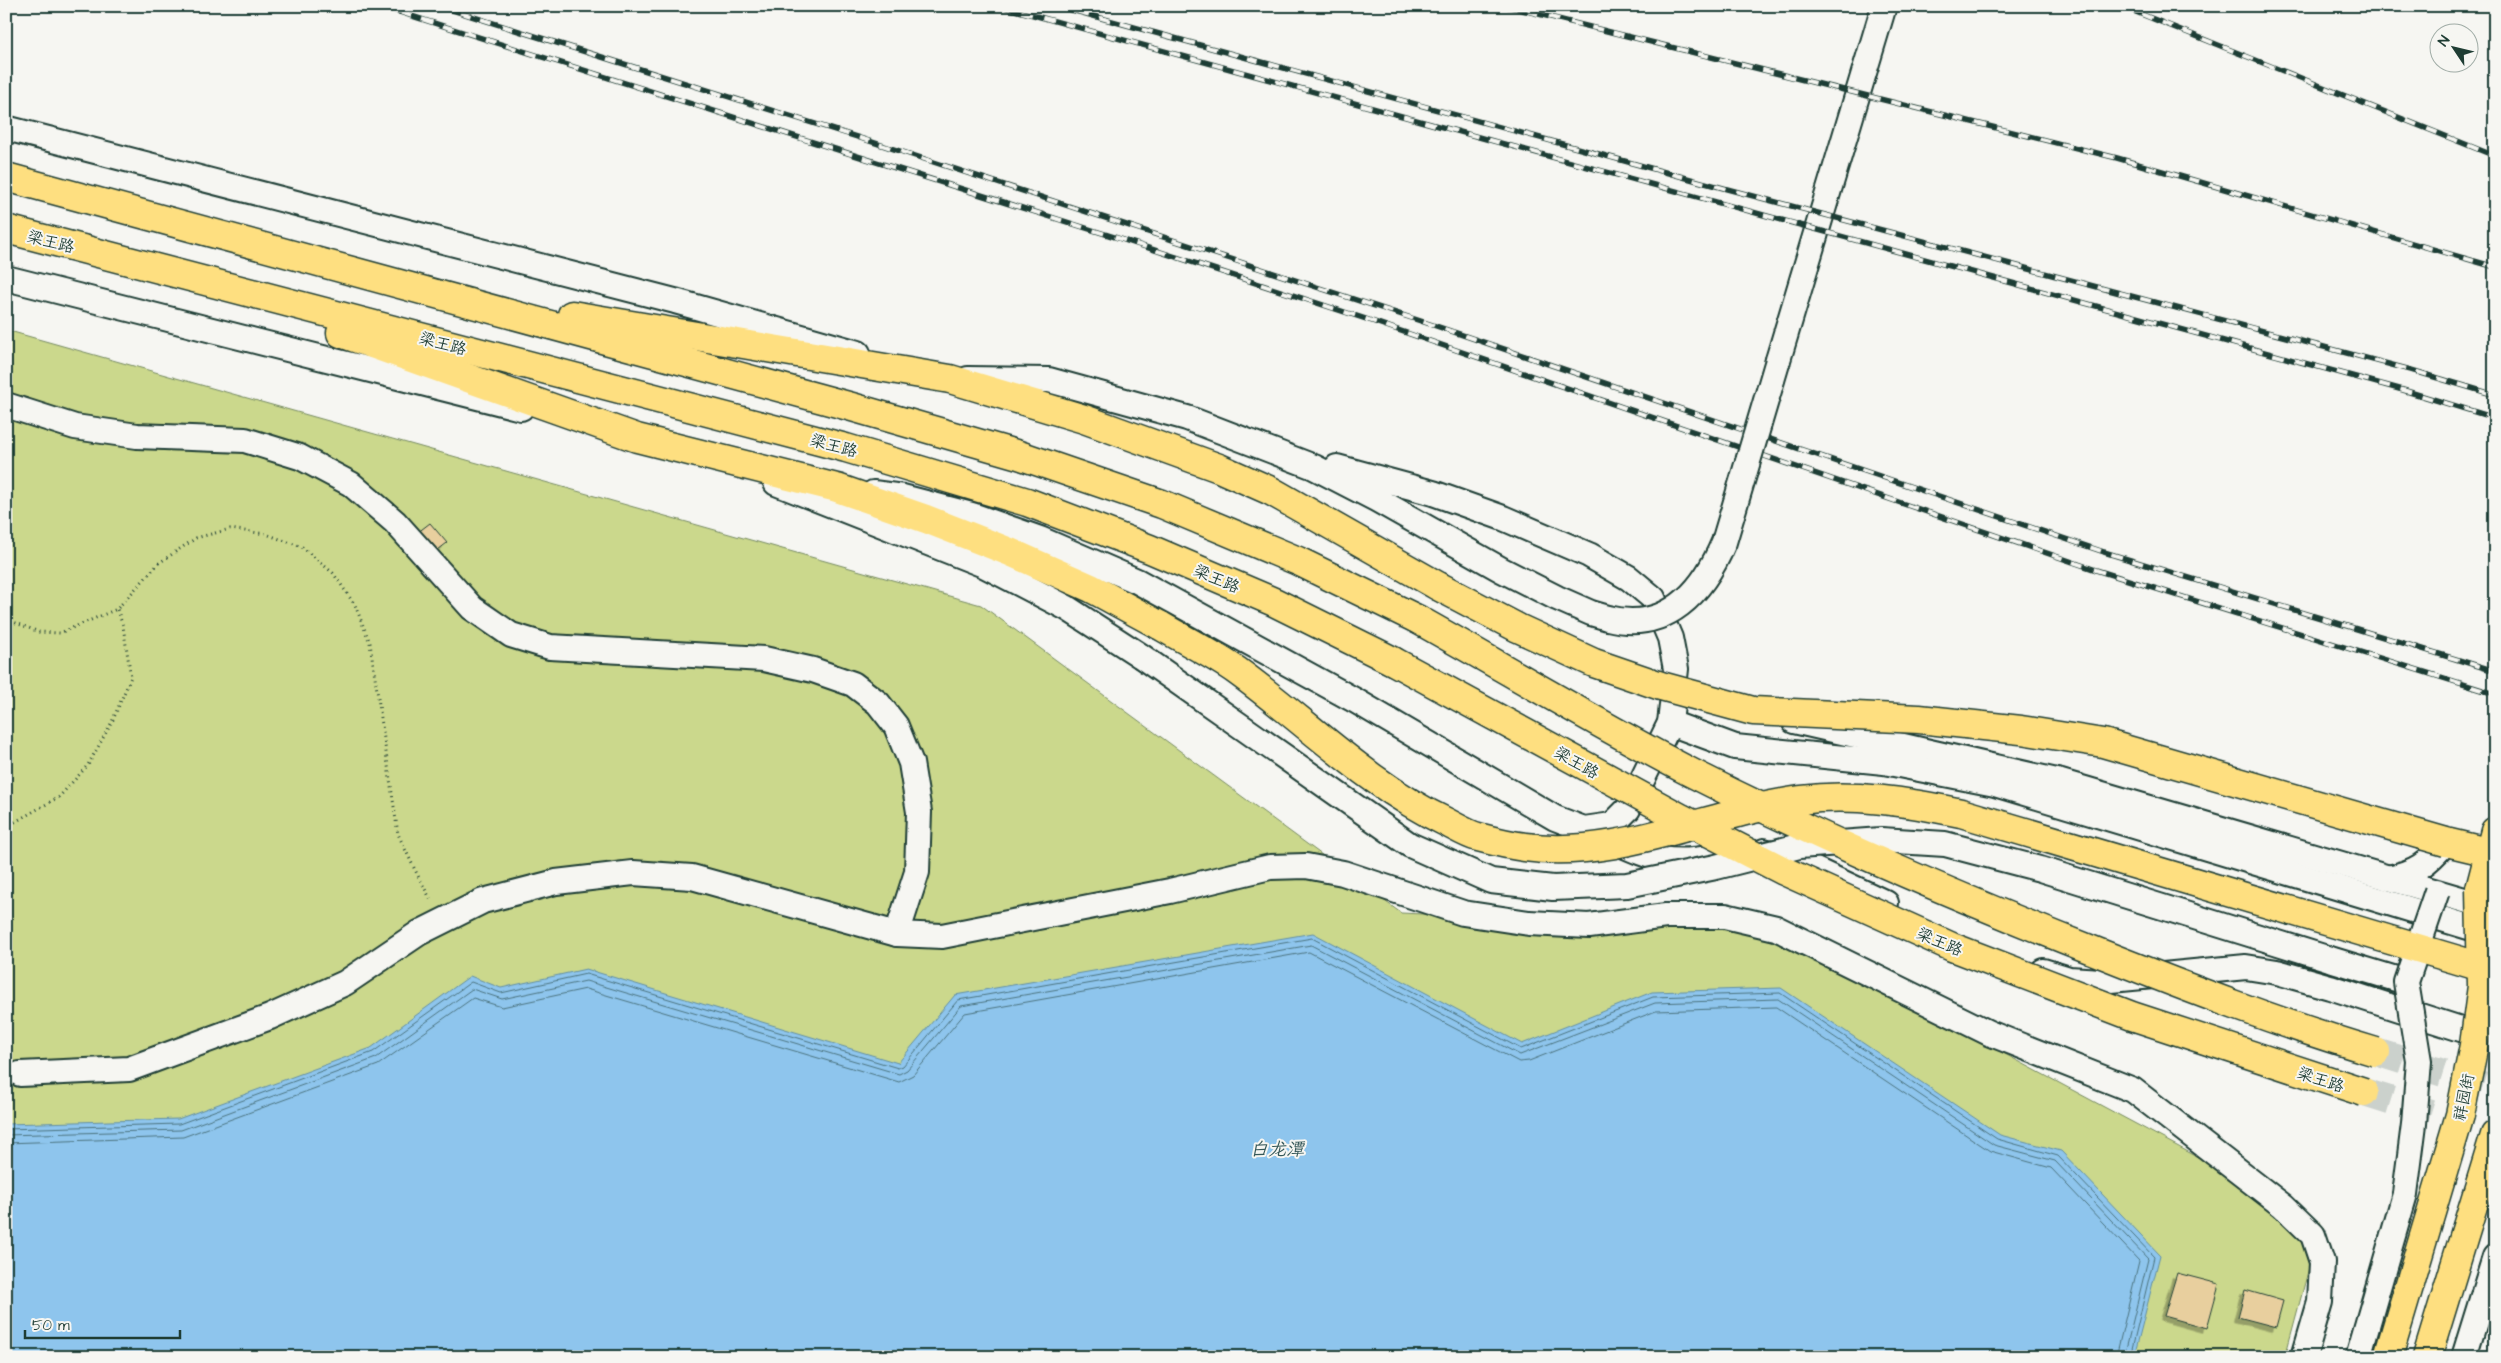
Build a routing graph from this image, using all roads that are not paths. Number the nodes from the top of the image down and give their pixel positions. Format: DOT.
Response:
graph roads {
  1 [pos="1884,6"];
  2 [pos="6,128"];
  3 [pos="6,177"];
  4 [pos="6,229"];
  5 [pos="161,269"];
  6 [pos="6,278"];
  7 [pos="409,287"];
  8 [pos="950,379"];
  9 [pos="6,405"];
  10 [pos="638,438"];
  11 [pos="1279,453"];
  12 [pos="837,488"];
  13 [pos="1754,711"];
  14 [pos="1670,723"];
  15 [pos="1584,829"];
  16 [pos="2492,841"];
  17 [pos="2446,842"];
  18 [pos="2318,881"];
  19 [pos="2437,890"];
  20 [pos="2487,899"];
  21 [pos="897,934"];
  22 [pos="2495,934"];
  23 [pos="2495,971"];
  24 [pos="2406,982"];
  25 [pos="2495,1040"];
  26 [pos="2376,1052"];
  27 [pos="20,1074"];
  28 [pos="2364,1092"];
  29 [pos="2495,1134"];
  30 [pos="2495,1257"];
  31 [pos="2304,1357"];
  32 [pos="2358,1357"];
  33 [pos="2388,1357"];
  34 [pos="2427,1357"];
  35 [pos="2464,1357"];
  1 -- 11 [label="street, bridge"];
  2 -- 8 [label="street"];
  3 -- 7 [label="main road"];
  4 -- 5 [label="main road, 梁王路"];
  5 -- 10 [label="main road"];
  5 -- 28 [label="main road, 梁王路, bridge"];
  6 -- 10 [label="street"];
  7 -- 8 [label="main road"];
  7 -- 26 [label="main road, bridge"];
  8 -- 11 [label="street"];
  8 -- 13 [label="main road, bridge"];
  9 -- 21 [label="street"];
  10 -- 12 [label="main road"];
  10 -- 24 [label="street, bridge"];
  11 -- 14 [label="street"];
  12 -- 15 [label="street"];
  12 -- 23 [label="main road, bridge"];
  13 -- 17 [label="main road, bridge"];
  13 -- 19 [label="street, bridge"];
  14 -- 15 [label="street"];
  14 -- 18 [label="street"];
  15 -- 25 [label="street"];
  16 -- 17 [label="main road"];
  16 -- 20 [label="main road, 祥园街"];
  17 -- 18 [label="street"];
  18 -- 22 [label="street"];
  19 -- 20 [label="street"];
  19 -- 24 [label="street, bridge"];
  20 -- 33 [label="main road, 祥园街, bridge"];
  21 -- 27 [label="street"];
  21 -- 31 [label="street"];
  24 -- 32 [label="street, bridge"];
  29 -- 34 [label="main road"];
  30 -- 35 [label="street"];
}
